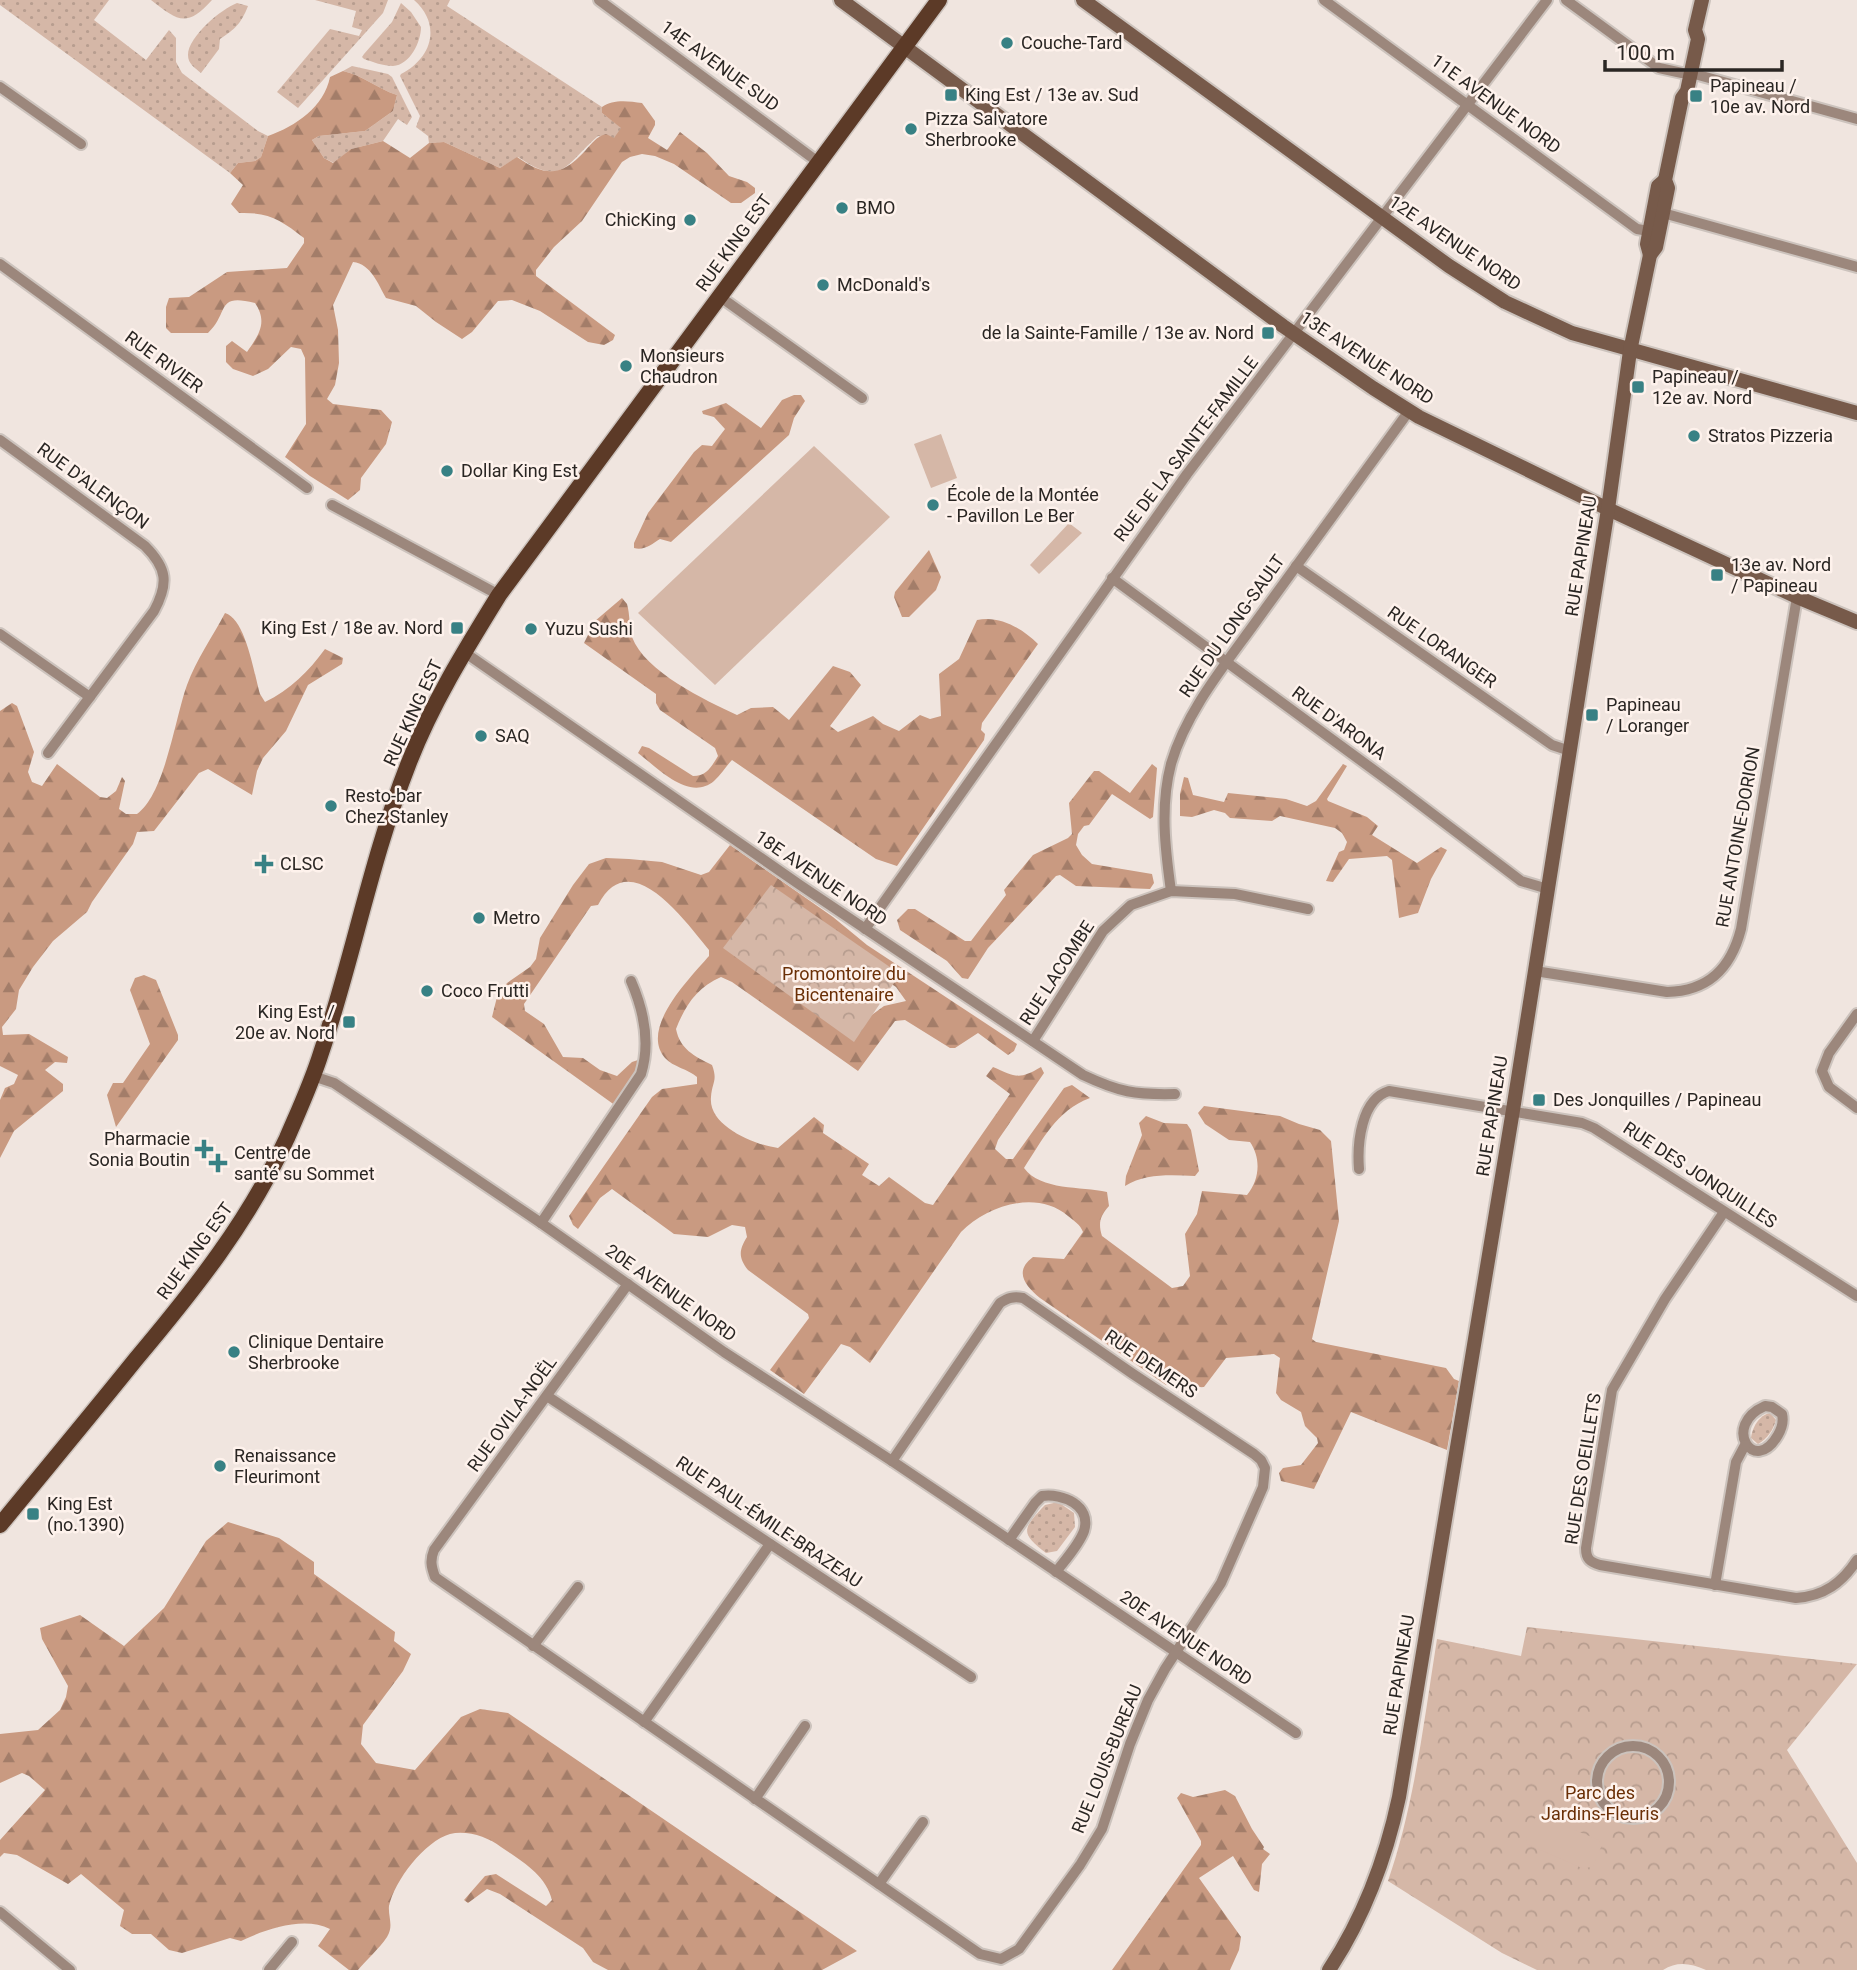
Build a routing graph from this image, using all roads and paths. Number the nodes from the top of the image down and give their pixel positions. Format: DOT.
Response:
graph roads {
  1 [pos="599,0"];
  2 [pos="842,0"];
  3 [pos="939,0"];
  4 [pos="1083,0"];
  5 [pos="1324,0"];
  6 [pos="1547,0"];
  7 [pos="1566,0"];
  8 [pos="1702,0"];
  9 [pos="904,46"];
  10 [pos="1686,73"];
  11 [pos="0,87"];
  12 [pos="1467,104"];
  13 [pos="1857,119"];
  14 [pos="81,144"];
  15 [pos="818,162"];
  16 [pos="1665,180"];
  17 [pos="1663,213"];
  18 [pos="1382,218"];
  19 [pos="1649,231"];
  20 [pos="1650,255"];
  21 [pos="0,264"];
  22 [pos="1857,267"];
  23 [pos="719,296"];
  24 [pos="1294,334"];
  25 [pos="1630,351"];
  26 [pos="862,398"];
  27 [pos="1409,411"];
  28 [pos="1857,412"];
  29 [pos="0,440"];
  30 [pos="307,488"];
  31 [pos="332,505"];
  32 [pos="1608,509"];
  33 [pos="1296,566"];
  34 [pos="1112,578"];
  35 [pos="499,596"];
  36 [pos="1797,597"];
  37 [pos="1857,622"];
  38 [pos="0,634"];
  39 [pos="464,652"];
  40 [pos="1227,662"];
  41 [pos="90,697"];
  42 [pos="1570,751"];
  43 [pos="48,753"];
  44 [pos="1548,889"];
  45 [pos="1171,891"];
  46 [pos="1308,909"];
  47 [pos="865,929"];
  48 [pos="1535,971"];
  49 [pos="631,981"];
  50 [pos="1857,1014"];
  51 [pos="1033,1041"];
  52 [pos="313,1076"];
  53 [pos="1175,1094"];
  54 [pos="1857,1108"];
  55 [pos="1513,1110"];
  56 [pos="1359,1169"];
  57 [pos="1724,1212"];
  58 [pos="541,1223"];
  59 [pos="628,1284"];
  60 [pos="1857,1296"];
  61 [pos="547,1396"];
  62 [pos="1745,1445"];
  63 [pos="892,1461"];
  64 [pos="0,1525"];
  65 [pos="1009,1540"];
  66 [pos="770,1544"];
  67 [pos="1857,1560"];
  68 [pos="431,1568"];
  69 [pos="1056,1572"];
  70 [pos="1715,1585"];
  71 [pos="578,1587"];
  72 [pos="533,1646"];
  73 [pos="1176,1652"];
  74 [pos="971,1677"];
  75 [pos="644,1722"];
  76 [pos="805,1726"];
  77 [pos="1296,1733"];
  78 [pos="1618,1750"];
  79 [pos="755,1799"];
  80 [pos="923,1822"];
  81 [pos="879,1884"];
  82 [pos="0,1912"];
  83 [pos="292,1942"];
  84 [pos="69,1970"];
  85 [pos="269,1970"];
  86 [pos="1329,1970"];
  1 -- 15 [label="street, 14E AVENUE SUD"];
  2 -- 9 [label="street, 13E AVENUE NORD"];
  3 -- 9 [label="main road, RUE KING EST"];
  4 -- 18 [label="street, 12E AVENUE NORD"];
  5 -- 12 [label="street, 11E AVENUE NORD"];
  6 -- 12 [label="street, RUE DE LA SAINTE-FAMILLE"];
  7 -- 10 [label="street"];
  8 -- 10 [label="street, RUE PAPINEAU"];
  9 -- 15 [label="main road, RUE KING EST"];
  9 -- 24 [label="street, 13E AVENUE NORD"];
  10 -- 13 [label="street"];
  10 -- 16 [label="street, RUE PAPINEAU"];
  11 -- 14 [label="street"];
  12 -- 18 [label="street, RUE DE LA SAINTE-FAMILLE"];
  12 -- 19 [label="street, 11E AVENUE NORD"];
  15 -- 23 [label="main road, RUE KING EST"];
  16 -- 17 [label="street, RUE PAPINEAU"];
  16 -- 19 [label="street, RUE PAPINEAU"];
  17 -- 20 [label="street, RUE PAPINEAU"];
  17 -- 22 [label="street"];
  18 -- 24 [label="street, RUE DE LA SAINTE-FAMILLE"];
  18 -- 25 [label="street, 12E AVENUE NORD"];
  19 -- 20 [label="street, RUE PAPINEAU"];
  20 -- 25 [label="street, RUE PAPINEAU"];
  21 -- 30 [label="street, RUE RIVIER"];
  23 -- 26 [label="street"];
  23 -- 35 [label="main road, RUE KING EST"];
  24 -- 27 [label="street, 13E AVENUE NORD"];
  24 -- 34 [label="street, RUE DE LA SAINTE-FAMILLE"];
  25 -- 28 [label="street, 12E AVENUE NORD"];
  25 -- 32 [label="street, RUE PAPINEAU"];
  27 -- 32 [label="street, 13E AVENUE NORD"];
  27 -- 33 [label="street, RUE DU LONG-SAULT"];
  29 -- 41 [label="street, RUE D'ALENÇON"];
  31 -- 35 [label="street"];
  32 -- 36 [label="street, 13E AVENUE NORD"];
  32 -- 42 [label="street, RUE PAPINEAU"];
  33 -- 40 [label="street, RUE DU LONG-SAULT"];
  33 -- 42 [label="street, RUE LORANGER"];
  34 -- 40 [label="street, RUE D'ARONA"];
  34 -- 47 [label="street, RUE DE LA SAINTE-FAMILLE"];
  35 -- 39 [label="main road, RUE KING EST"];
  36 -- 37 [label="street, 13E AVENUE NORD"];
  36 -- 48 [label="street, RUE ANTOINE-DORION"];
  38 -- 41 [label="street"];
  39 -- 47 [label="street, 18E AVENUE NORD"];
  39 -- 52 [label="main road, RUE KING EST"];
  40 -- 44 [label="street, RUE D'ARONA"];
  40 -- 45 [label="street, RUE DU LONG-SAULT"];
  41 -- 43 [label="street"];
  42 -- 44 [label="street, RUE PAPINEAU"];
  44 -- 48 [label="street, RUE PAPINEAU"];
  45 -- 46 [label="street, RUE LACOMBE"];
  45 -- 51 [label="street, RUE LACOMBE"];
  47 -- 51 [label="street, 18E AVENUE NORD"];
  48 -- 55 [label="street, RUE PAPINEAU"];
  49 -- 58 [label="street"];
  50 -- 54 [label="street"];
  51 -- 53 [label="street, 18E AVENUE NORD"];
  52 -- 58 [label="street, 20E AVENUE NORD"];
  52 -- 64 [label="main road, RUE KING EST"];
  55 -- 56 [label="street, RUE DES JONQUILLES"];
  55 -- 57 [label="street, RUE DES JONQUILLES"];
  55 -- 86 [label="street, RUE PAPINEAU"];
  57 -- 60 [label="street, RUE DES JONQUILLES"];
  57 -- 70 [label="street, RUE DES OEILLETS"];
  58 -- 59 [label="street, 20E AVENUE NORD"];
  59 -- 61 [label="street, RUE OVILA-NOËL"];
  59 -- 63 [label="street, 20E AVENUE NORD"];
  61 -- 66 [label="street, RUE PAUL-ÉMILE-BRAZEAU"];
  61 -- 68 [label="street, RUE OVILA-NOËL"];
  62 -- 70 [label="street"];
  63 -- 65 [label="street, 20E AVENUE NORD"];
  63 -- 73 [label="street, RUE DEMERS"];
  65 -- 69 [label="street, 20E AVENUE NORD"];
  65 -- 69 [label="street"];
  66 -- 74 [label="street, RUE PAUL-ÉMILE-BRAZEAU"];
  66 -- 75 [label="street"];
  67 -- 70 [label="street, RUE DES OEILLETS"];
  68 -- 72 [label="street, RUE LOUIS-BUREAU"];
  69 -- 73 [label="street, 20E AVENUE NORD"];
  71 -- 72 [label="street"];
  72 -- 75 [label="street, RUE LOUIS-BUREAU"];
  73 -- 77 [label="street, 20E AVENUE NORD"];
  73 -- 81 [label="street, RUE LOUIS-BUREAU"];
  75 -- 79 [label="street, RUE LOUIS-BUREAU"];
  76 -- 79 [label="street"];
  78 -- 78 [label="street"];
  79 -- 81 [label="street, RUE LOUIS-BUREAU"];
  80 -- 81 [label="street"];
  82 -- 84 [label="street"];
  83 -- 85 [label="street"];
}
